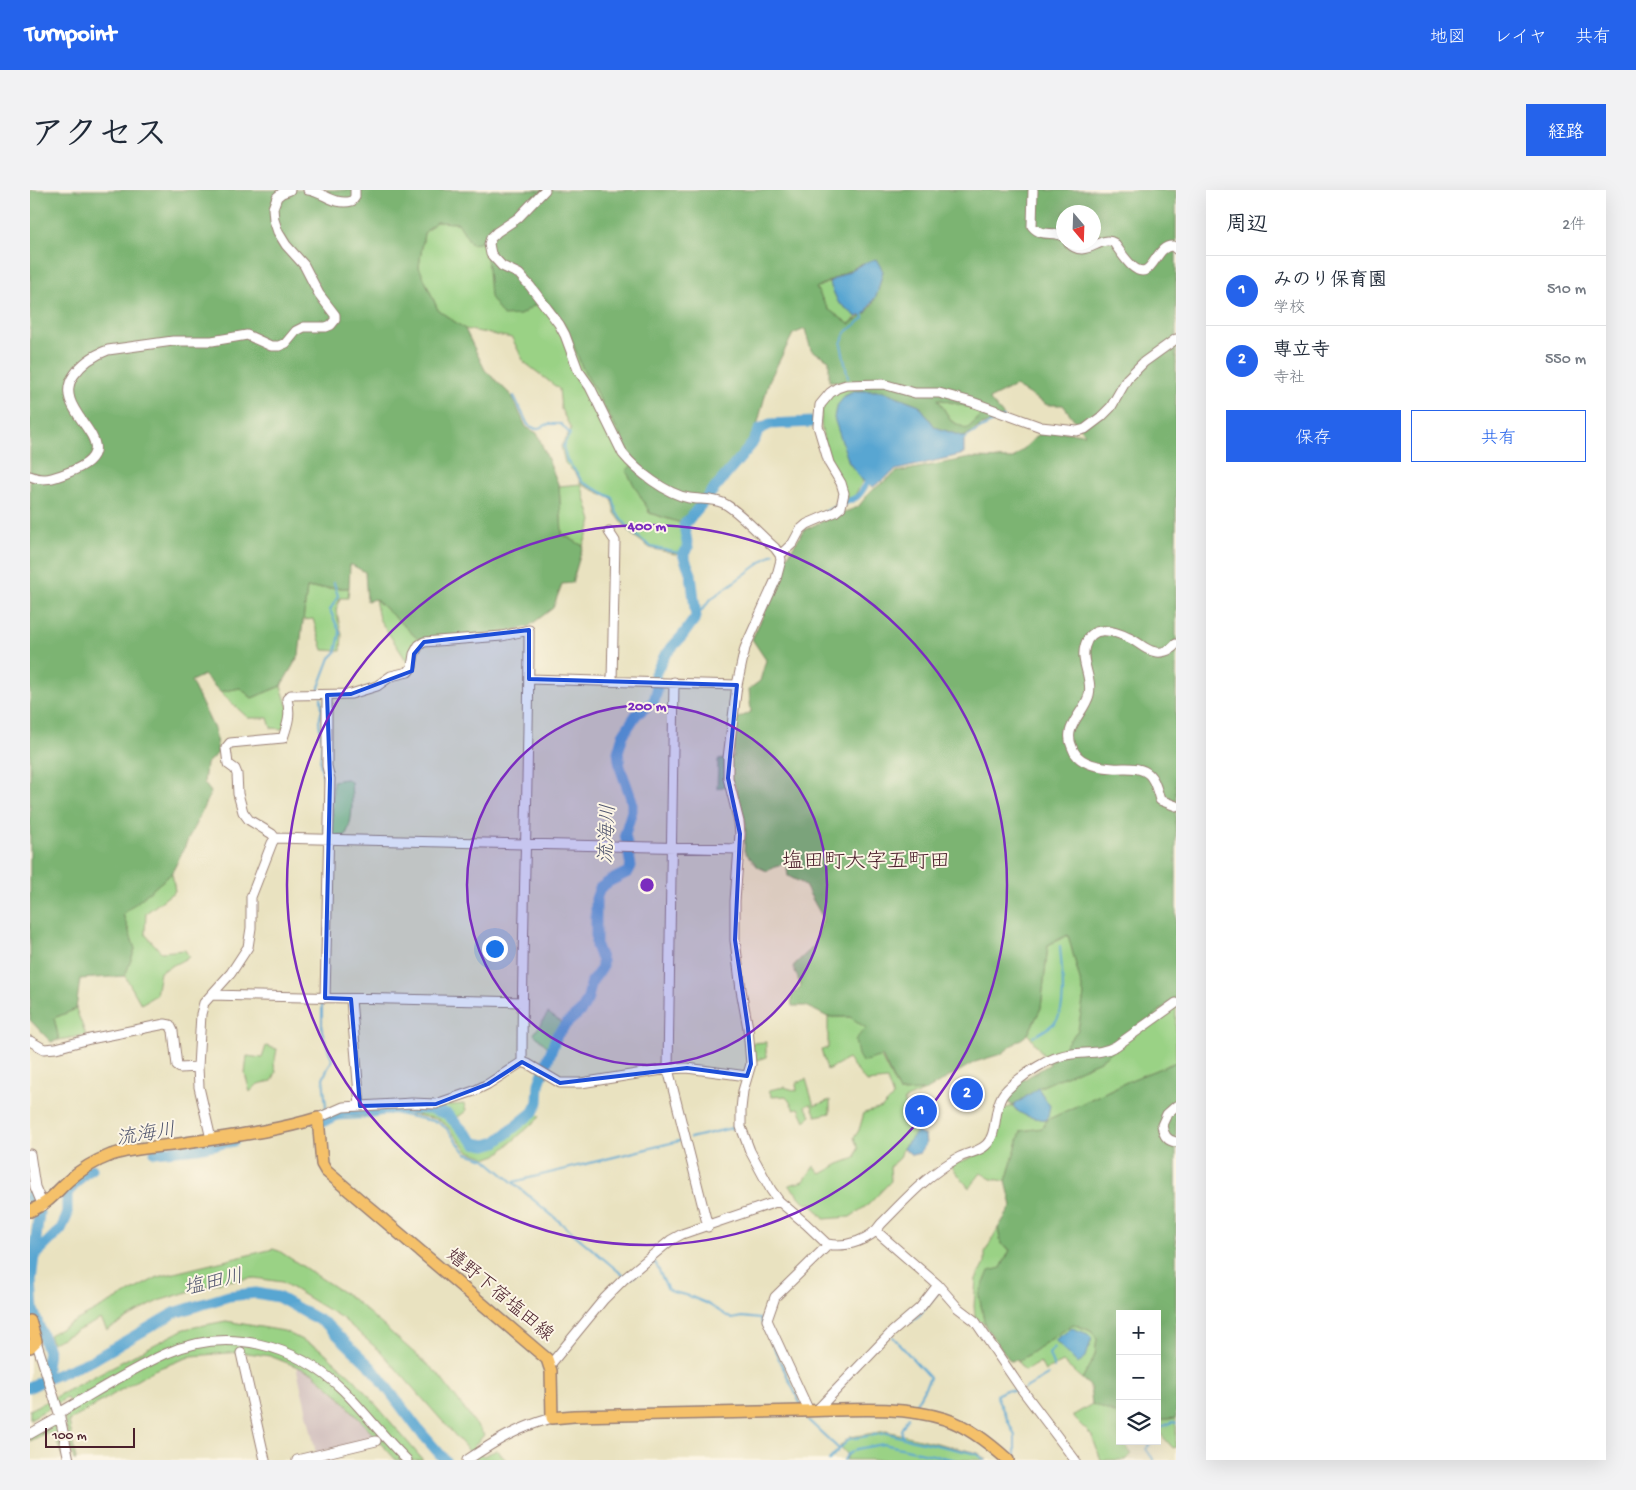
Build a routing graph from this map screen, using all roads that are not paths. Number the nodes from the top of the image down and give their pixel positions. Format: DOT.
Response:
graph roads {
  1 [pos="290,190"];
  2 [pos="308,190"];
  3 [pos="355,190"];
  4 [pos="545,190"];
  5 [pos="1033,190"];
  6 [pos="1056,233"];
  7 [pos="1101,242"];
  8 [pos="1176,249"];
  9 [pos="1176,338"];
  10 [pos="30,476"];
  11 [pos="609,532"];
  12 [pos="777,552"];
  13 [pos="1176,644"];
  14 [pos="529,679"];
  15 [pos="612,681"];
  16 [pos="674,682"];
  17 [pos="737,684"];
  18 [pos="327,695"];
  19 [pos="1176,806"];
  20 [pos="275,838"];
  21 [pos="329,840"];
  22 [pos="525,844"];
  23 [pos="671,847"];
  24 [pos="739,849"];
  25 [pos="211,995"];
  26 [pos="325,998"];
  27 [pos="351,998"];
  28 [pos="522,1002"];
  29 [pos="1176,1003"];
  30 [pos="30,1041"];
  31 [pos="522,1062"];
  32 [pos="198,1067"];
  33 [pos="668,1069"];
  34 [pos="747,1076"];
  35 [pos="360,1106"];
  36 [pos="1176,1106"];
  37 [pos="318,1118"];
  38 [pos="211,1139"];
  39 [pos="1176,1142"];
  40 [pos="30,1154"];
  41 [pos="779,1201"];
  42 [pos="43,1206"];
  43 [pos="30,1211"];
  44 [pos="708,1227"];
  45 [pos="876,1231"];
  46 [pos="828,1244"];
  47 [pos="938,1285"];
  48 [pos="30,1321"];
  49 [pos="35,1346"];
  50 [pos="241,1353"];
  51 [pos="550,1365"];
  52 [pos="812,1411"];
  53 [pos="59,1414"];
  54 [pos="552,1418"];
  55 [pos="30,1434"];
  56 [pos="376,1441"];
  57 [pos="69,1460"];
  58 [pos="266,1460"];
  59 [pos="297,1460"];
  60 [pos="407,1460"];
  61 [pos="467,1460"];
  62 [pos="1008,1460"];
  63 [pos="1075,1460"];
  1 -- 10 [label="street"];
  2 -- 3 [label="street"];
  4 -- 12 [label="street"];
  5 -- 6 [label="street"];
  7 -- 8 [label="street"];
  9 -- 12 [label="street"];
  11 -- 15 [label="street"];
  12 -- 17 [label="street"];
  13 -- 19 [label="street"];
  14 -- 15 [label="street"];
  14 -- 18 [label="street"];
  14 -- 22 [label="street"];
  15 -- 16 [label="street"];
  16 -- 17 [label="street"];
  16 -- 23 [label="street"];
  17 -- 24 [label="street"];
  18 -- 20 [label="street"];
  18 -- 21 [label="street"];
  20 -- 21 [label="street"];
  20 -- 25 [label="street"];
  21 -- 22 [label="street"];
  21 -- 26 [label="street"];
  22 -- 23 [label="street"];
  22 -- 28 [label="street"];
  23 -- 24 [label="street"];
  23 -- 33 [label="street"];
  24 -- 34 [label="street"];
  25 -- 26 [label="street"];
  25 -- 32 [label="street"];
  26 -- 27 [label="street"];
  27 -- 28 [label="street"];
  27 -- 35 [label="street"];
  28 -- 31 [label="street"];
  29 -- 45 [label="street"];
  30 -- 32 [label="street"];
  31 -- 33 [label="street"];
  31 -- 35 [label="street"];
  32 -- 38 [label="street"];
  33 -- 34 [label="street"];
  33 -- 44 [label="street"];
  34 -- 41 [label="street"];
  35 -- 37 [label="street"];
  36 -- 39 [label="street"];
  37 -- 38 [label="main road"];
  37 -- 51 [label="main road, 嬉野下宿塩田線"];
  38 -- 42 [label="main road"];
  40 -- 42 [label="street"];
  41 -- 44 [label="street"];
  41 -- 46 [label="street"];
  42 -- 43 [label="main road"];
  44 -- 51 [label="street"];
  45 -- 46 [label="street"];
  45 -- 47 [label="street"];
  46 -- 52 [label="street"];
  47 -- 52 [label="street"];
  47 -- 63 [label="street"];
  48 -- 49 [label="main road"];
  49 -- 53 [label="street"];
  50 -- 58 [label="street"];
  51 -- 54 [label="main road, 嬉野下宿塩田線"];
  52 -- 54 [label="main road"];
  52 -- 62 [label="main road"];
  53 -- 55 [label="street"];
  53 -- 57 [label="street"];
  53 -- 60 [label="street"];
  54 -- 61 [label="street"];
  56 -- 59 [label="street"];
}
